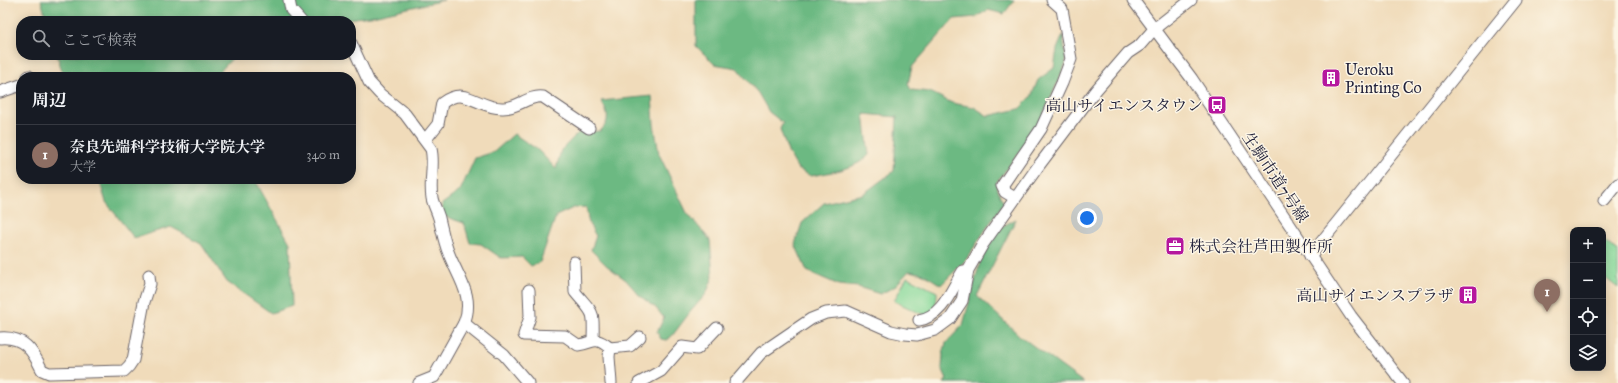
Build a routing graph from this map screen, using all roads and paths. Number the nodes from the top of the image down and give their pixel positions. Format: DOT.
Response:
graph roads {
  1 [pos="289,0"];
  2 [pos="1052,0"];
  3 [pos="1192,0"];
  4 [pos="1516,0"];
  5 [pos="1136,4"];
  6 [pos="296,16"];
  7 [pos="1154,29"];
  8 [pos="356,54"];
  9 [pos="16,86"];
  10 [pos="0,92"];
  11 [pos="589,128"];
  12 [pos="426,139"];
  13 [pos="1618,184"];
  14 [pos="1015,198"];
  15 [pos="1604,201"];
  16 [pos="1310,256"];
  17 [pos="574,262"];
  18 [pos="968,270"];
  19 [pos="149,275"];
  20 [pos="530,290"];
  21 [pos="919,320"];
  22 [pos="464,323"];
  23 [pos="717,328"];
  24 [pos="640,337"];
  25 [pos="0,338"];
  26 [pos="593,340"];
  27 [pos="610,348"];
  28 [pos="419,383"];
  29 [pos="528,383"];
  30 [pos="611,383"];
  31 [pos="639,383"];
  32 [pos="735,383"];
  33 [pos="1403,383"];
  1 -- 6 [label="street"];
  2 -- 14 [label="street"];
  3 -- 7 [label="street"];
  4 -- 16 [label="street"];
  5 -- 7 [label="street, 生駒市道7号線"];
  7 -- 14 [label="street"];
  7 -- 16 [label="street, 生駒市道7号線"];
  8 -- 12 [label="street"];
  9 -- 10 [label="street"];
  11 -- 12 [label="street"];
  12 -- 22 [label="street"];
  13 -- 15 [label="street"];
  14 -- 18 [label="street"];
  16 -- 33 [label="street, 生駒市道7号線"];
  17 -- 26 [label="street"];
  18 -- 21 [label="street"];
  18 -- 32 [label="street"];
  19 -- 25 [label="street"];
  20 -- 26 [label="street"];
  22 -- 28 [label="street"];
  22 -- 29 [label="street"];
  23 -- 31 [label="street"];
  24 -- 27 [label="street"];
  26 -- 27 [label="street"];
  27 -- 30 [label="street"];
}
